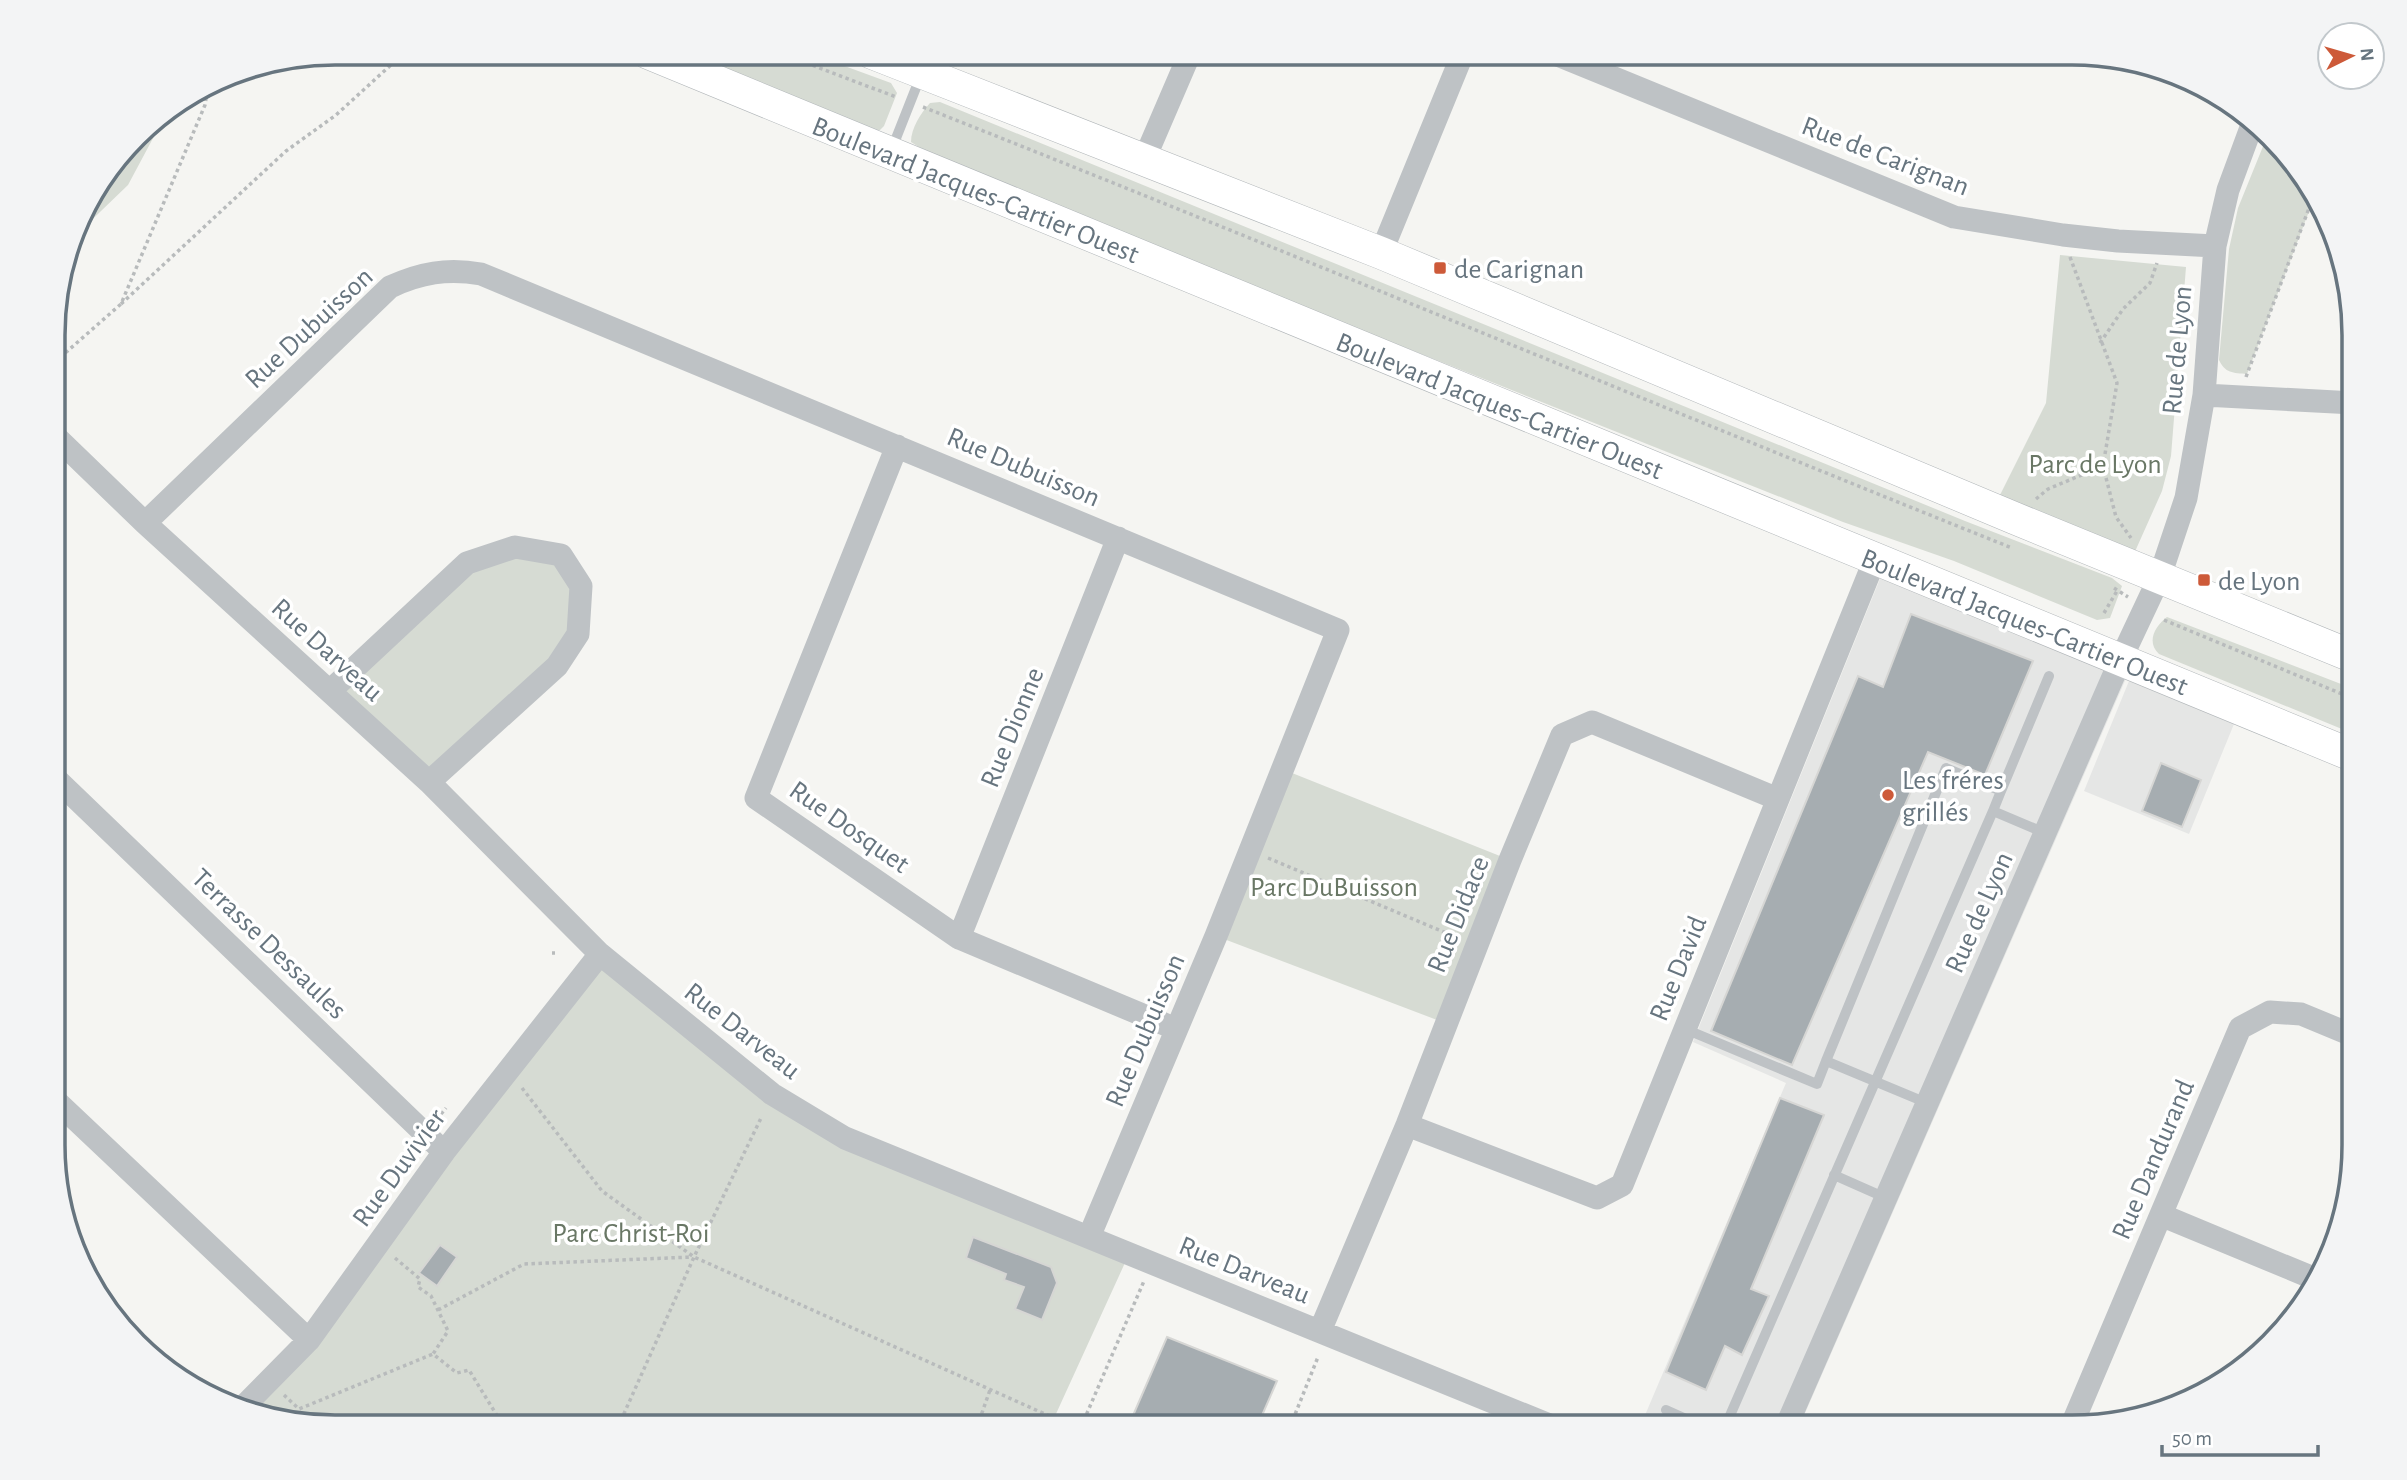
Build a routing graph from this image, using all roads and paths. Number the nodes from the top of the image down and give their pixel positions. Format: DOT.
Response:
graph roads {
  1 [pos="390,65"];
  2 [pos="679,65"];
  3 [pos="829,65"];
  4 [pos="888,65"];
  5 [pos="1184,65"];
  6 [pos="1458,65"];
  7 [pos="1585,65"];
  8 [pos="916,88"];
  9 [pos="206,98"];
  10 [pos="2250,132"];
  11 [pos="890,153"];
  12 [pos="1144,160"];
  13 [pos="2310,207"];
  14 [pos="2063,235"];
  15 [pos="2165,243"];
  16 [pos="2215,246"];
  17 [pos="1381,253"];
  18 [pos="121,304"];
  19 [pos="2100,343"];
  20 [pos="65,353"];
  21 [pos="2204,395"];
  22 [pos="2238,398"];
  23 [pos="2342,402"];
  24 [pos="65,446"];
  25 [pos="897,446"];
  26 [pos="2103,466"];
  27 [pos="145,523"];
  28 [pos="2013,533"];
  29 [pos="1118,538"];
  30 [pos="2135,543"];
  31 [pos="1875,559"];
  32 [pos="2160,576"];
  33 [pos="2144,608"];
  34 [pos="2104,613"];
  35 [pos="2342,652"];
  36 [pos="2120,661"];
  37 [pos="2049,676"];
  38 [pos="331,690"];
  39 [pos="2342,694"];
  40 [pos="2342,751"];
  41 [pos="429,782"];
  42 [pos="65,788"];
  43 [pos="2000,791"];
  44 [pos="1778,799"];
  45 [pos="1993,811"];
  46 [pos="2045,833"];
  47 [pos="1250,850"];
  48 [pos="959,938"];
  49 [pos="1476,946"];
  50 [pos="600,954"];
  51 [pos="1176,1029"];
  52 [pos="1685,1029"];
  53 [pos="2342,1031"];
  54 [pos="1826,1061"];
  55 [pos="1874,1081"];
  56 [pos="520,1085"];
  57 [pos="1927,1103"];
  58 [pos="446,1108"];
  59 [pos="65,1109"];
  60 [pos="441,1114"];
  61 [pos="762,1116"];
  62 [pos="1407,1125"];
  63 [pos="444,1152"];
  64 [pos="1834,1175"];
  65 [pos="1886,1198"];
  66 [pos="2161,1215"];
  67 [pos="1089,1237"];
  68 [pos="377,1244"];
  69 [pos="694,1257"];
  70 [pos="1151,1263"];
  71 [pos="2308,1276"];
  72 [pos="438,1310"];
  73 [pos="1320,1331"];
  74 [pos="309,1339"];
  75 [pos="433,1354"];
  76 [pos="1318,1357"];
  77 [pos="269,1382"];
  78 [pos="990,1390"];
  79 [pos="249,1401"];
  80 [pos="1666,1410"];
  81 [pos="497,1415"];
  82 [pos="623,1415"];
  83 [pos="981,1415"];
  84 [pos="1047,1415"];
  85 [pos="1086,1415"];
  86 [pos="1295,1415"];
  87 [pos="1506,1415"];
  88 [pos="1677,1415"];
  89 [pos="1730,1415"];
  90 [pos="1791,1415"];
  91 [pos="2076,1415"];
  1 -- 18 [label="path"];
  2 -- 11 [label="main road, Boulevard Jacques-Cartier Ouest"];
  3 -- 8 [label="path, Boulevard Jacques-Cartier Ouest"];
  4 -- 8 [label="main road"];
  5 -- 12 [label="street"];
  6 -- 17 [label="street"];
  7 -- 14 [label="street, Rue de Carignan"];
  8 -- 11 [label="lane"];
  8 -- 12 [label="main road"];
  8 -- 28 [label="path, Boulevard Jacques-Cartier Ouest"];
  9 -- 18 [label="path"];
  10 -- 16 [label="street, Rue de Lyon"];
  11 -- 31 [label="main road, Boulevard Jacques-Cartier Ouest"];
  12 -- 17 [label="main road"];
  13 -- 22 [label="path"];
  14 -- 15 [label="street, Rue de Carignan"];
  14 -- 19 [label="path"];
  15 -- 16 [label="street, Rue de Carignan"];
  15 -- 19 [label="path"];
  16 -- 21 [label="street, Rue de Lyon"];
  17 -- 28 [label="main road"];
  18 -- 20 [label="path"];
  19 -- 26 [label="path"];
  21 -- 22 [label="street"];
  21 -- 32 [label="street, Rue de Lyon"];
  22 -- 23 [label="street"];
  24 -- 27 [label="street, Rue Darveau"];
  25 -- 27 [label="street, Rue Dubuisson"];
  25 -- 29 [label="street, Rue Dubuisson"];
  25 -- 48 [label="street, Rue Dosquet"];
  26 -- 28 [label="path"];
  26 -- 30 [label="path"];
  27 -- 38 [label="street, Rue Darveau"];
  28 -- 32 [label="main road"];
  29 -- 47 [label="street, Rue Dubuisson"];
  29 -- 48 [label="street, Rue Dionne"];
  31 -- 36 [label="main road, Boulevard Jacques-Cartier Ouest"];
  31 -- 44 [label="street, Rue David"];
  32 -- 33 [label="street, Rue de Lyon"];
  32 -- 35 [label="main road"];
  33 -- 34 [label="path, Boulevard Jacques-Cartier Ouest"];
  33 -- 36 [label="street, Rue de Lyon"];
  33 -- 39 [label="path, Boulevard Jacques-Cartier Ouest"];
  36 -- 40 [label="main road, Boulevard Jacques-Cartier Ouest"];
  36 -- 46 [label="street, Rue de Lyon"];
  37 -- 43 [label="lane"];
  38 -- 41 [label="street, Rue Darveau"];
  38 -- 41 [label="street"];
  41 -- 50 [label="street, Rue Darveau"];
  42 -- 63 [label="street, Terrasse Dessaules"];
  43 -- 45 [label="lane"];
  43 -- 54 [label="lane"];
  44 -- 49 [label="street, Rue Didace"];
  44 -- 52 [label="street, Rue David"];
  45 -- 46 [label="lane"];
  45 -- 55 [label="lane"];
  46 -- 57 [label="street, Rue de Lyon"];
  47 -- 49 [label="path"];
  47 -- 51 [label="street, Rue Dubuisson"];
  48 -- 51 [label="street, Rue Dosquet"];
  49 -- 62 [label="street, Rue Didace"];
  50 -- 63 [label="street, Rue Duvivier"];
  50 -- 67 [label="street, Rue Darveau"];
  51 -- 67 [label="street, Rue Dubuisson"];
  52 -- 54 [label="lane"];
  52 -- 62 [label="street, Rue David"];
  53 -- 66 [label="street, Rue Dandurand"];
  54 -- 55 [label="lane"];
  55 -- 57 [label="lane"];
  55 -- 64 [label="lane"];
  56 -- 69 [label="path"];
  57 -- 65 [label="street, Rue de Lyon"];
  58 -- 60 [label="path"];
  59 -- 74 [label="street"];
  61 -- 69 [label="path"];
  62 -- 73 [label="street, Rue Didace"];
  63 -- 68 [label="street, Rue Duvivier"];
  64 -- 65 [label="lane"];
  64 -- 89 [label="lane"];
  65 -- 90 [label="street, Rue de Lyon"];
  66 -- 71 [label="street"];
  66 -- 91 [label="street, Rue Dandurand"];
  67 -- 70 [label="street, Rue Darveau"];
  68 -- 72 [label="path"];
  68 -- 74 [label="street, Rue Duvivier"];
  69 -- 72 [label="path"];
  69 -- 78 [label="path"];
  69 -- 82 [label="path"];
  70 -- 73 [label="street, Rue Darveau"];
  70 -- 85 [label="path"];
  72 -- 75 [label="path"];
  73 -- 87 [label="street, Rue Darveau"];
  74 -- 77 [label="street, Rue Duvivier"];
  75 -- 77 [label="path"];
  75 -- 81 [label="path"];
  76 -- 86 [label="path"];
  77 -- 79 [label="street, Rue Duvivier"];
  78 -- 83 [label="path"];
  78 -- 84 [label="path"];
  80 -- 88 [label="lane"];
}
